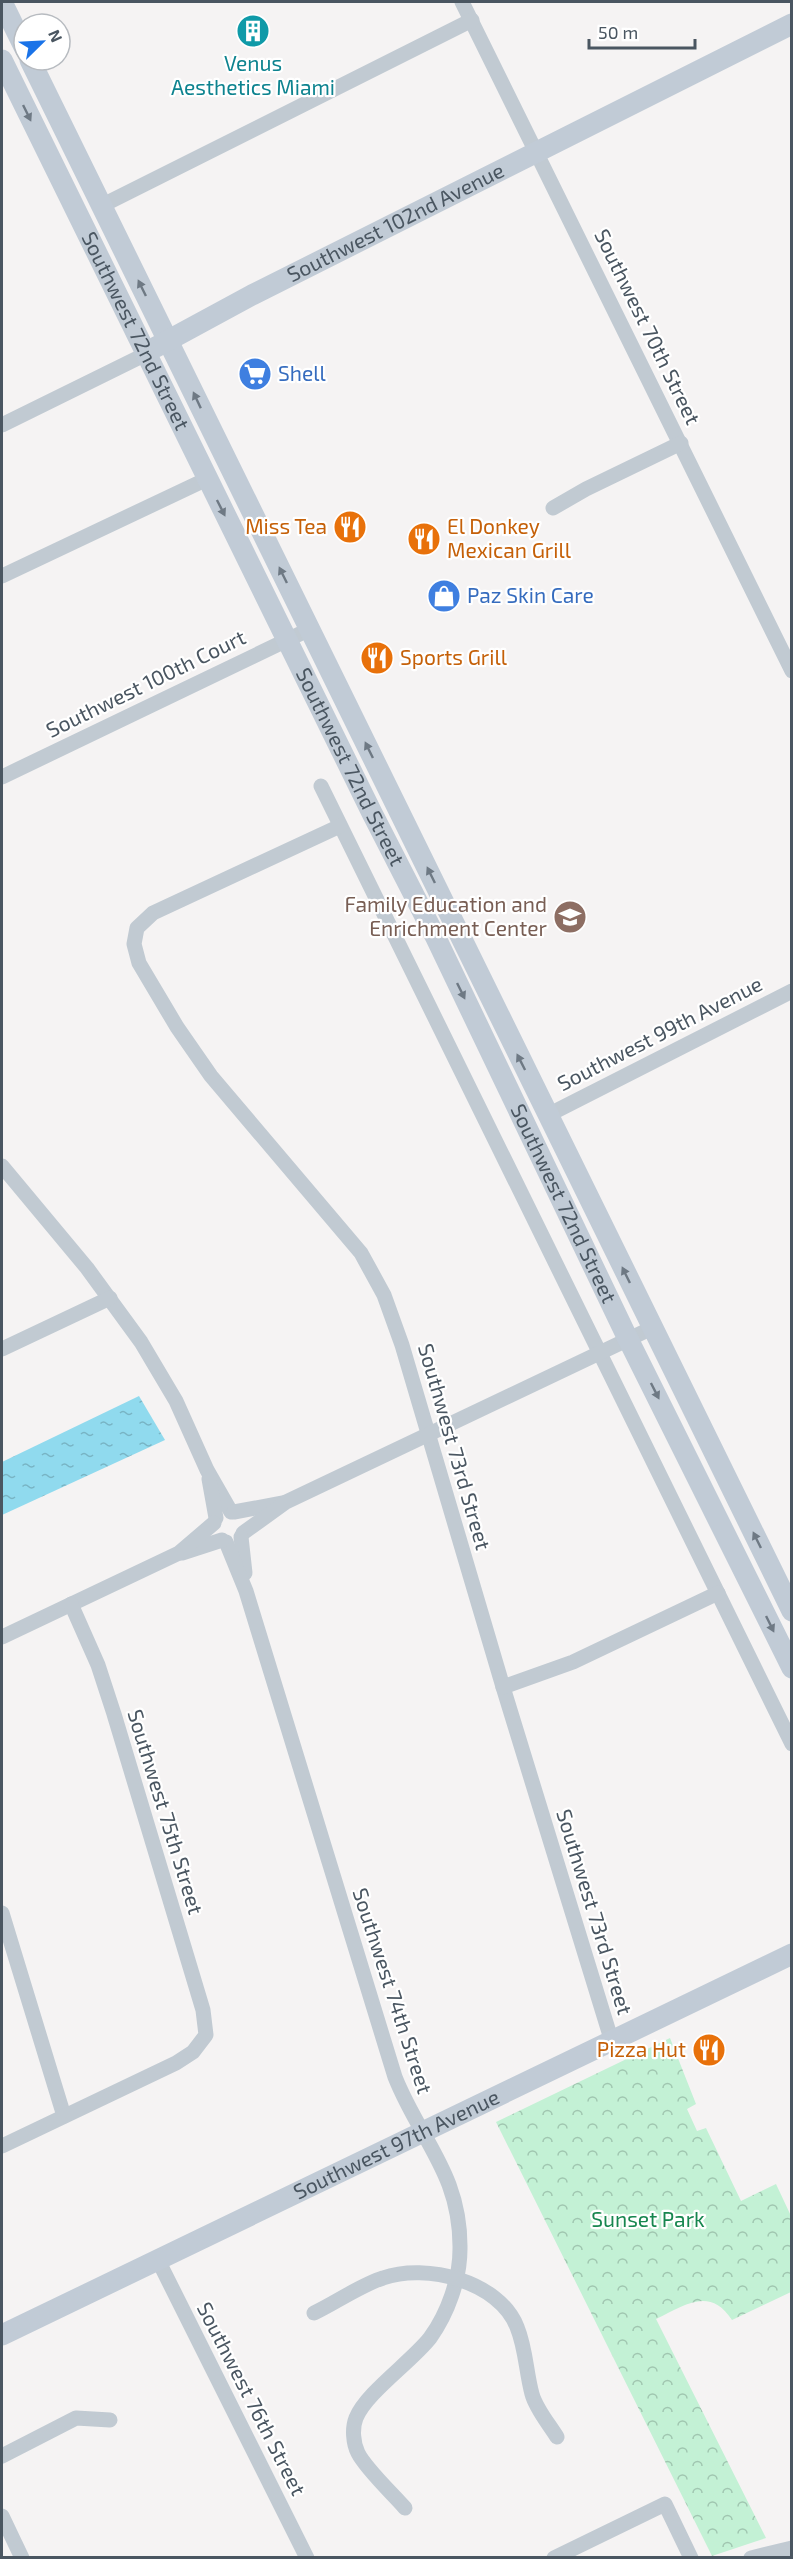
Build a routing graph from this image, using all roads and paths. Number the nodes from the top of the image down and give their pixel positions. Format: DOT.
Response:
graph roads {
  1 [pos="462,2"];
  2 [pos="4,7"];
  3 [pos="472,20"];
  4 [pos="12,23"];
  5 [pos="792,24"];
  6 [pos="2,60"];
  7 [pos="36,72"];
  8 [pos="537,151"];
  9 [pos="101,206"];
  10 [pos="168,340"];
  11 [pos="146,354"];
  12 [pos="2,425"];
  13 [pos="681,443"];
  14 [pos="207,479"];
  15 [pos="553,508"];
  16 [pos="2,576"];
  17 [pos="310,629"];
  18 [pos="287,639"];
  19 [pos="792,672"];
  20 [pos="2,777"];
  21 [pos="321,786"];
  22 [pos="395,802"];
  23 [pos="372,813"];
  24 [pos="340,826"];
  25 [pos="456,928"];
  26 [pos="436,938"];
  27 [pos="792,991"];
  28 [pos="548,1114"];
  29 [pos="526,1125"];
  30 [pos="2,1167"];
  31 [pos="110,1298"];
  32 [pos="652,1328"];
  33 [pos="628,1339"];
  34 [pos="2,1348"];
  35 [pos="600,1353"];
  36 [pos="428,1434"];
  37 [pos="207,1470"];
  38 [pos="286,1502"];
  39 [pos="233,1512"];
  40 [pos="215,1520"];
  41 [pos="233,1538"];
  42 [pos="179,1553"];
  43 [pos="771,1569"];
  44 [pos="748,1579"];
  45 [pos="718,1593"];
  46 [pos="71,1604"];
  47 [pos="792,1611"];
  48 [pos="2,1637"];
  49 [pos="792,1668"];
  50 [pos="503,1687"];
  51 [pos="792,1744"];
  52 [pos="2,1913"];
  53 [pos="792,1954"];
  54 [pos="612,2042"];
  55 [pos="64,2116"];
  56 [pos="423,2132"];
  57 [pos="2,2146"];
  58 [pos="158,2260"];
  59 [pos="457,2278"];
  60 [pos="314,2313"];
  61 [pos="2,2335"];
  62 [pos="110,2420"];
  63 [pos="557,2437"];
  64 [pos="2,2456"];
  65 [pos="405,2508"];
  66 [pos="2,2516"];
  67 [pos="792,2547"];
  68 [pos="22,2558"];
  69 [pos="307,2558"];
  70 [pos="554,2558"];
  71 [pos="691,2558"];
  72 [pos="751,2558"];
  1 -- 3 [label="street, Southwest 70th Street"];
  2 -- 4 [label="main road"];
  3 -- 8 [label="street, Southwest 70th Street"];
  3 -- 9 [label="street"];
  5 -- 8 [label="main road, Southwest 102nd Avenue"];
  6 -- 11 [label="main road, Southwest 72nd Street, one-way"];
  7 -- 9 [label="main road, Southwest 72nd Street"];
  8 -- 10 [label="main road, Southwest 102nd Avenue"];
  8 -- 13 [label="street, Southwest 70th Street"];
  10 -- 9 [label="main road, Southwest 72nd Street, one-way"];
  10 -- 11 [label="main road, Southwest 102nd Avenue"];
  17 -- 10 [label="main road, Southwest 72nd Street, one-way"];
  11 -- 12 [label="street, Southwest 102nd Avenue"];
  11 -- 14 [label="main road, Southwest 72nd Street"];
  13 -- 15 [label="street"];
  13 -- 19 [label="street, Southwest 70th Street"];
  14 -- 16 [label="street"];
  14 -- 18 [label="main road, Southwest 72nd Street, one-way"];
  17 -- 18 [label="street, Southwest 100th Court"];
  22 -- 17 [label="main road, Southwest 72nd Street, one-way"];
  18 -- 20 [label="street, Southwest 100th Court"];
  18 -- 23 [label="main road, Southwest 72nd Street"];
  21 -- 24 [label="street, Southwest 72nd Street"];
  22 -- 23 [label="main road"];
  25 -- 22 [label="main road, Southwest 72nd Street, one-way"];
  23 -- 26 [label="main road, Southwest 72nd Street"];
  24 -- 35 [label="street, Southwest 72nd Street"];
  24 -- 36 [label="street, Southwest 73rd Street"];
  25 -- 26 [label="main road"];
  28 -- 25 [label="main road, Southwest 72nd Street, one-way"];
  26 -- 29 [label="main road, Southwest 72nd Street, one-way"];
  27 -- 28 [label="street, Southwest 99th Avenue"];
  28 -- 29 [label="main road"];
  32 -- 28 [label="main road, Southwest 72nd Street, one-way"];
  29 -- 33 [label="main road, Southwest 72nd Street"];
  30 -- 31 [label="street"];
  31 -- 34 [label="street"];
  31 -- 37 [label="street"];
  32 -- 33 [label="street"];
  43 -- 32 [label="main road, Southwest 72nd Street, one-way"];
  33 -- 35 [label="street"];
  33 -- 44 [label="main road, Southwest 72nd Street, one-way"];
  35 -- 36 [label="street"];
  35 -- 45 [label="street, Southwest 72nd Street"];
  36 -- 38 [label="street"];
  36 -- 50 [label="street, Southwest 73rd Street"];
  37 -- 39 [label="street"];
  37 -- 40 [label="street"];
  38 -- 39 [label="street"];
  38 -- 41 [label="street"];
  39 -- 40 [label="street"];
  39 -- 41 [label="street"];
  40 -- 41 [label="street"];
  40 -- 42 [label="street"];
  41 -- 42 [label="street"];
  41 -- 56 [label="street, Southwest 74th Street"];
  42 -- 46 [label="street"];
  43 -- 44 [label="main road"];
  43 -- 47 [label="main road, Southwest 72nd Street"];
  44 -- 49 [label="main road, Southwest 72nd Street, one-way"];
  45 -- 50 [label="street"];
  45 -- 51 [label="street, Southwest 72nd Street"];
  46 -- 48 [label="street"];
  46 -- 55 [label="street, Southwest 75th Street"];
  50 -- 54 [label="street, Southwest 73rd Street"];
  52 -- 55 [label="street"];
  53 -- 54 [label="main road, Southwest 97th Avenue"];
  54 -- 56 [label="main road, Southwest 97th Avenue"];
  55 -- 57 [label="street"];
  56 -- 58 [label="main road, Southwest 97th Avenue"];
  56 -- 59 [label="street, Southwest 74th Street"];
  58 -- 61 [label="main road, Southwest 97th Avenue"];
  58 -- 69 [label="street, Southwest 76th Street"];
  59 -- 60 [label="street"];
  59 -- 63 [label="street"];
  59 -- 65 [label="street, Southwest 74th Street"];
  62 -- 64 [label="street"];
  66 -- 68 [label="street"];
  67 -- 72 [label="street"];
  70 -- 71 [label="street"];
}
